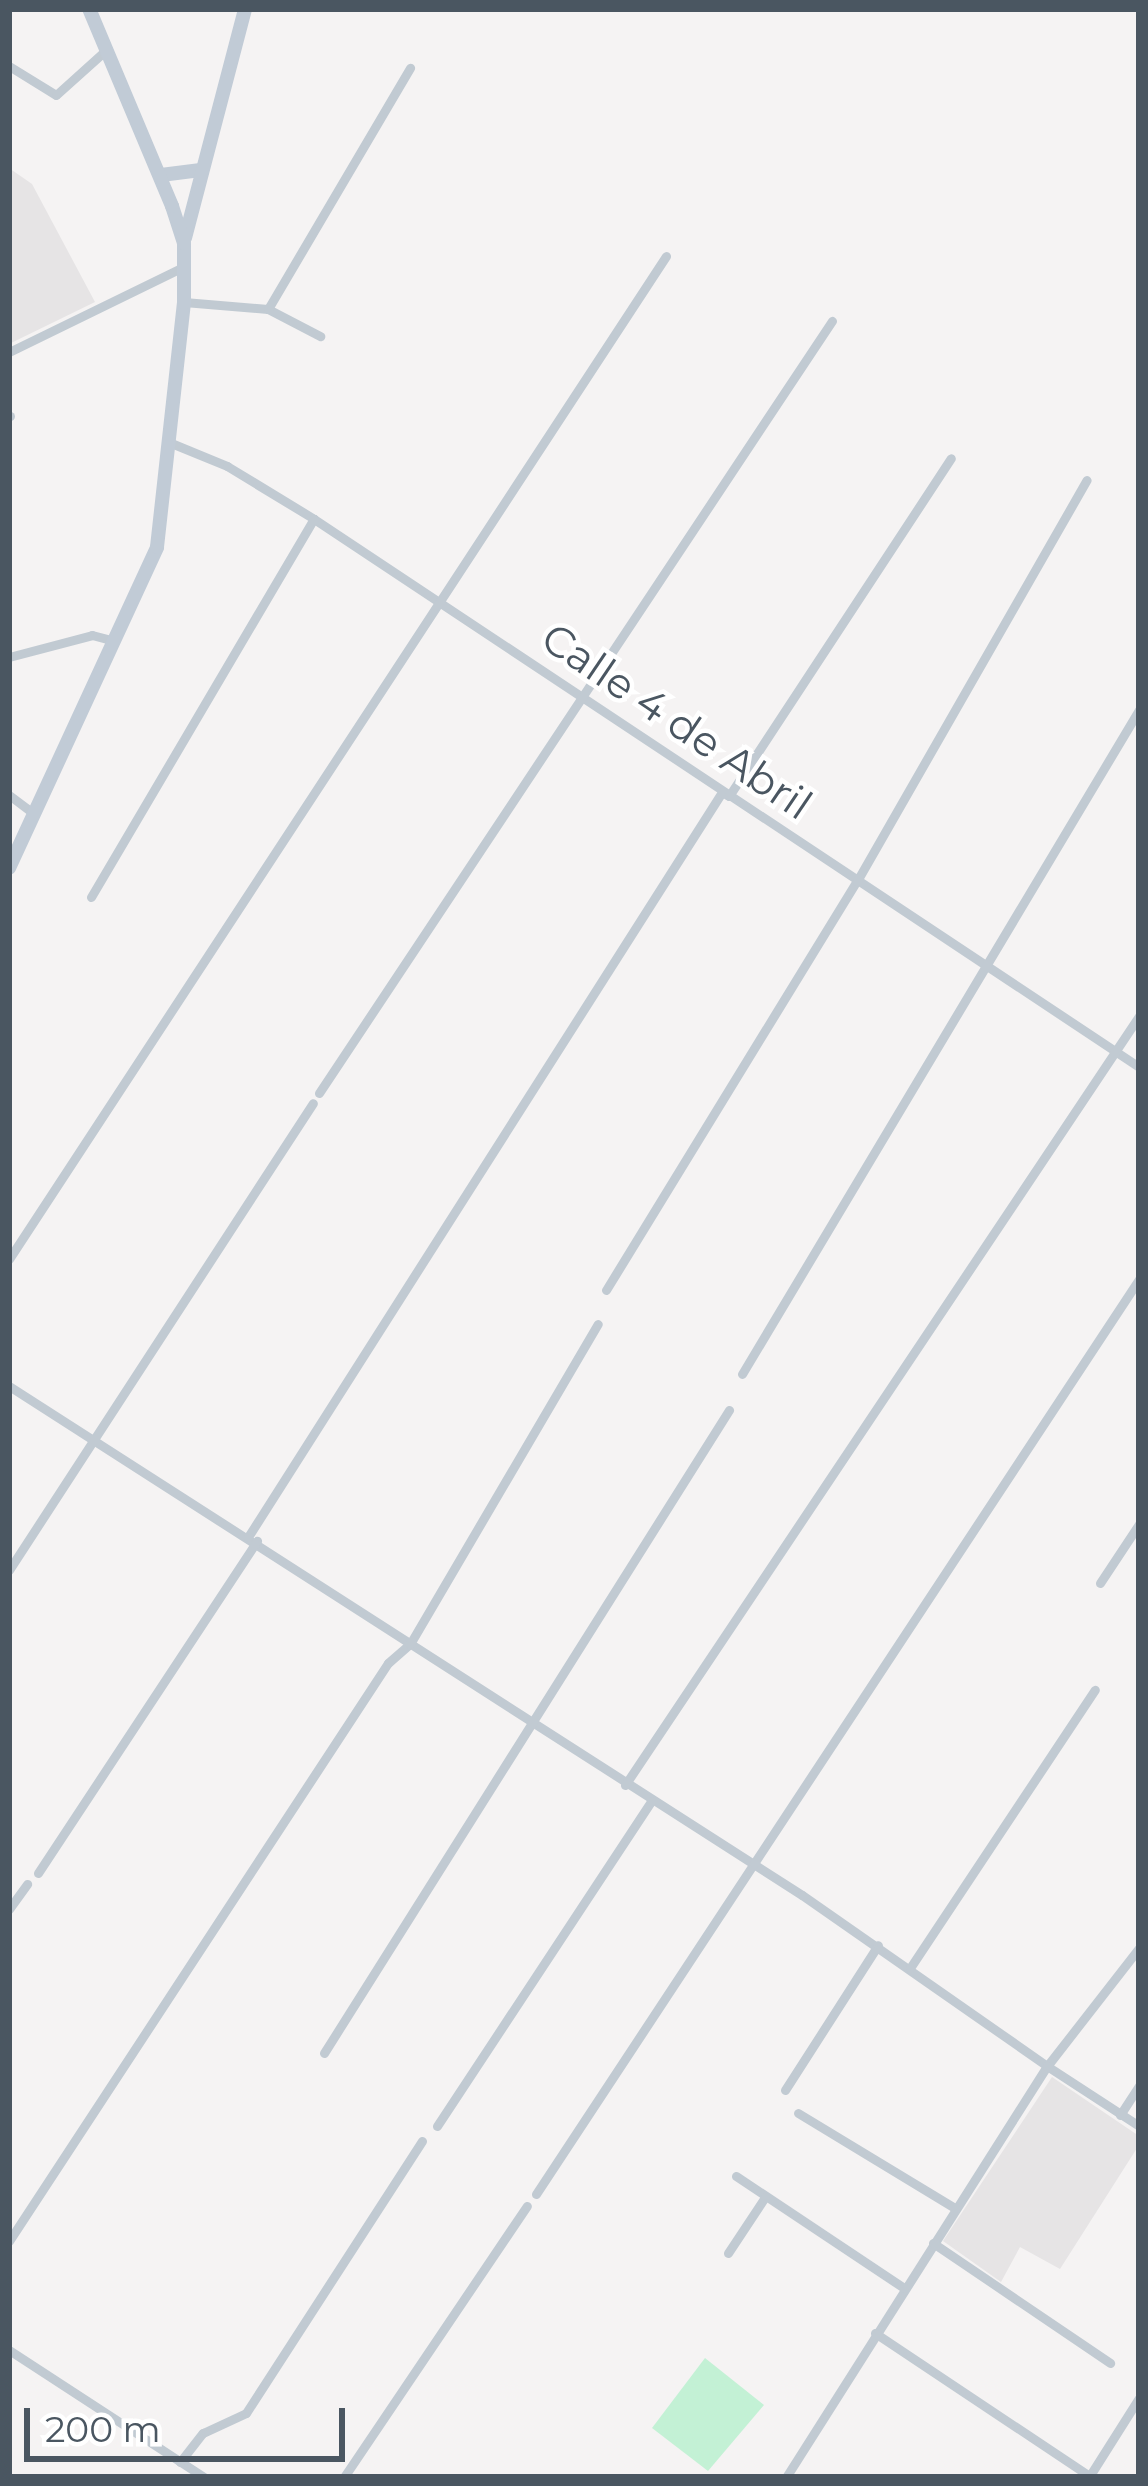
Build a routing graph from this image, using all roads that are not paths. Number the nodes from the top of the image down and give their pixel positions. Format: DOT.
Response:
graph roads {
  1 [pos="88,9"];
  2 [pos="245,9"];
  3 [pos="107,49"];
  4 [pos="9,66"];
  5 [pos="410,68"];
  6 [pos="201,170"];
  7 [pos="161,176"];
  8 [pos="184,243"];
  9 [pos="665,256"];
  10 [pos="185,266"];
  11 [pos="184,302"];
  12 [pos="268,309"];
  13 [pos="832,321"];
  14 [pos="320,336"];
  15 [pos="9,352"];
  16 [pos="171,443"];
  17 [pos="950,458"];
  18 [pos="1087,480"];
  19 [pos="314,519"];
  20 [pos="439,604"];
  21 [pos="117,642"];
  22 [pos="9,657"];
  23 [pos="577,696"];
  24 [pos="1139,710"];
  25 [pos="726,794"];
  26 [pos="9,795"];
  27 [pos="34,814"];
  28 [pos="9,868"];
  29 [pos="856,881"];
  30 [pos="91,897"];
  31 [pos="988,963"];
  32 [pos="1139,1016"];
  33 [pos="1115,1051"];
  34 [pos="1139,1066"];
  35 [pos="9,1258"];
  36 [pos="1139,1279"];
  37 [pos="606,1290"];
  38 [pos="598,1324"];
  39 [pos="742,1374"];
  40 [pos="9,1386"];
  41 [pos="729,1410"];
  42 [pos="93,1436"];
  43 [pos="1139,1524"];
  44 [pos="252,1539"];
  45 [pos="9,1570"];
  46 [pos="1100,1583"];
  47 [pos="410,1644"];
  48 [pos="1095,1690"];
  49 [pos="534,1728"];
  50 [pos="625,1786"];
  51 [pos="651,1801"];
  52 [pos="748,1862"];
  53 [pos="38,1873"];
  54 [pos="27,1884"];
  55 [pos="9,1909"];
  56 [pos="878,1945"];
  57 [pos="1138,1951"];
  58 [pos="910,1968"];
  59 [pos="324,2054"];
  60 [pos="1047,2066"];
  61 [pos="1139,2086"];
  62 [pos="785,2090"];
  63 [pos="797,2113"];
  64 [pos="1120,2115"];
  65 [pos="436,2126"];
  66 [pos="1139,2126"];
  67 [pos="422,2141"];
  68 [pos="736,2176"];
  69 [pos="536,2194"];
  70 [pos="765,2197"];
  71 [pos="527,2206"];
  72 [pos="956,2208"];
  73 [pos="9,2242"];
  74 [pos="933,2243"];
  75 [pos="728,2253"];
  76 [pos="904,2288"];
  77 [pos="875,2333"];
  78 [pos="9,2350"];
  79 [pos="1110,2363"];
  80 [pos="1139,2398"];
  81 [pos="180,2462"];
  82 [pos="203,2477"];
  83 [pos="344,2477"];
  84 [pos="786,2477"];
  85 [pos="1090,2477"];
  1 -- 3 [label="street"];
  2 -- 6 [label="street"];
  3 -- 4 [label="street"];
  3 -- 7 [label="street"];
  5 -- 12 [label="street"];
  6 -- 7 [label="street"];
  6 -- 8 [label="street"];
  7 -- 8 [label="street"];
  8 -- 10 [label="street"];
  9 -- 20 [label="street"];
  10 -- 11 [label="street"];
  10 -- 15 [label="street"];
  11 -- 12 [label="street"];
  11 -- 16 [label="street"];
  12 -- 14 [label="street"];
  13 -- 23 [label="street"];
  16 -- 19 [label="street, Calle 4 de Abril"];
  16 -- 21 [label="street"];
  17 -- 25 [label="street"];
  18 -- 29 [label="street"];
  19 -- 20 [label="street, Calle 4 de Abril"];
  19 -- 30 [label="street"];
  20 -- 23 [label="street, Calle 4 de Abril"];
  20 -- 35 [label="street"];
  21 -- 22 [label="street"];
  21 -- 27 [label="street"];
  23 -- 25 [label="street, Calle 4 de Abril"];
  23 -- 42 [label="street"];
  24 -- 31 [label="street"];
  25 -- 29 [label="street, Calle 4 de Abril"];
  25 -- 44 [label="street"];
  26 -- 27 [label="street"];
  27 -- 28 [label="street"];
  29 -- 31 [label="street, Calle 4 de Abril"];
  29 -- 37 [label="street"];
  31 -- 33 [label="street, Calle 4 de Abril"];
  31 -- 39 [label="street"];
  32 -- 33 [label="street"];
  33 -- 34 [label="street, Calle 4 de Abril"];
  33 -- 50 [label="street"];
  36 -- 52 [label="street"];
  38 -- 47 [label="street"];
  40 -- 42 [label="street"];
  41 -- 49 [label="street"];
  42 -- 44 [label="street"];
  42 -- 45 [label="street"];
  43 -- 46 [label="street"];
  44 -- 47 [label="street"];
  44 -- 53 [label="street"];
  47 -- 49 [label="street"];
  47 -- 73 [label="street"];
  48 -- 58 [label="street"];
  49 -- 50 [label="street"];
  49 -- 59 [label="street"];
  50 -- 51 [label="street"];
  51 -- 52 [label="street"];
  51 -- 65 [label="street"];
  52 -- 56 [label="street"];
  52 -- 69 [label="street"];
  54 -- 55 [label="street"];
  56 -- 58 [label="street"];
  56 -- 62 [label="street"];
  57 -- 60 [label="street"];
  58 -- 60 [label="street"];
  60 -- 64 [label="street"];
  60 -- 72 [label="street"];
  61 -- 64 [label="street"];
  63 -- 72 [label="street"];
  64 -- 66 [label="street"];
  67 -- 81 [label="street"];
  68 -- 70 [label="street"];
  70 -- 75 [label="street"];
  70 -- 76 [label="street"];
  71 -- 83 [label="street"];
  72 -- 74 [label="street"];
  74 -- 76 [label="street"];
  74 -- 79 [label="street"];
  76 -- 77 [label="street"];
  77 -- 84 [label="street"];
  77 -- 85 [label="street"];
  78 -- 81 [label="street"];
  80 -- 85 [label="street"];
  81 -- 82 [label="street"];
}
